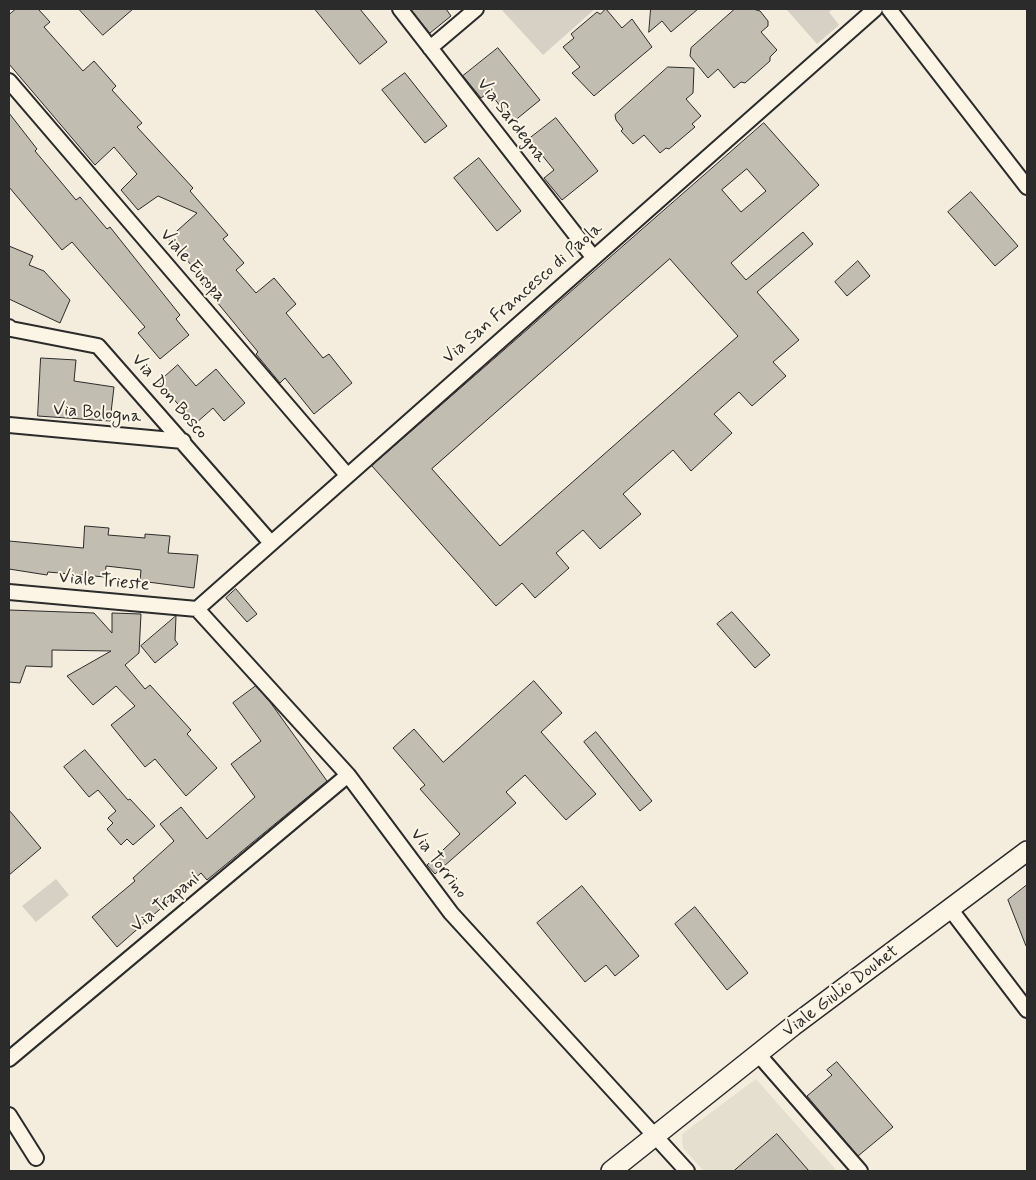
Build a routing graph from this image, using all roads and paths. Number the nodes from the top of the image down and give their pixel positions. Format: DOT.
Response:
graph roads {
  1 [pos="400,9"];
  2 [pos="476,9"];
  3 [pos="875,9"];
  4 [pos="889,9"];
  5 [pos="430,48"];
  6 [pos="9,81"];
  7 [pos="1027,187"];
  8 [pos="593,257"];
  9 [pos="9,327"];
  10 [pos="9,424"];
  11 [pos="182,441"];
  12 [pos="347,475"];
  13 [pos="271,542"];
  14 [pos="9,592"];
  15 [pos="197,609"];
  16 [pos="348,775"];
  17 [pos="1027,851"];
  18 [pos="951,910"];
  19 [pos="1027,1010"];
  20 [pos="758,1054"];
  21 [pos="9,1059"];
  22 [pos="9,1115"];
  23 [pos="657,1137"];
  24 [pos="36,1158"];
  25 [pos="611,1171"];
  26 [pos="686,1171"];
  27 [pos="860,1171"];
  1 -- 5 [label="street, Via Sardegna"];
  2 -- 5 [label="street"];
  3 -- 8 [label="street, Via San Francesco di Paola"];
  4 -- 7 [label="street"];
  5 -- 8 [label="street, Via Sardegna"];
  6 -- 12 [label="street, Viale Europa"];
  8 -- 12 [label="street, Via San Francesco di Paola"];
  9 -- 11 [label="street, Via Don Bosco"];
  10 -- 11 [label="street, Via Bologna"];
  11 -- 13 [label="street, Via Don Bosco"];
  12 -- 13 [label="street, Via San Francesco di Paola"];
  13 -- 15 [label="street, Via San Francesco di Paola"];
  14 -- 15 [label="street, Viale Trieste"];
  15 -- 16 [label="street, Via Torrino"];
  16 -- 21 [label="street, Via Trapani"];
  16 -- 23 [label="street, Via Torrino"];
  17 -- 18 [label="main road, Viale Giulio Douhet"];
  18 -- 19 [label="street"];
  18 -- 20 [label="main road, Viale Giulio Douhet"];
  20 -- 23 [label="main road, Viale Giulio Douhet"];
  20 -- 27 [label="street"];
  22 -- 24 [label="street"];
  23 -- 25 [label="main road, Viale Giulio Douhet"];
  23 -- 26 [label="street, Via Torrino"];
}
